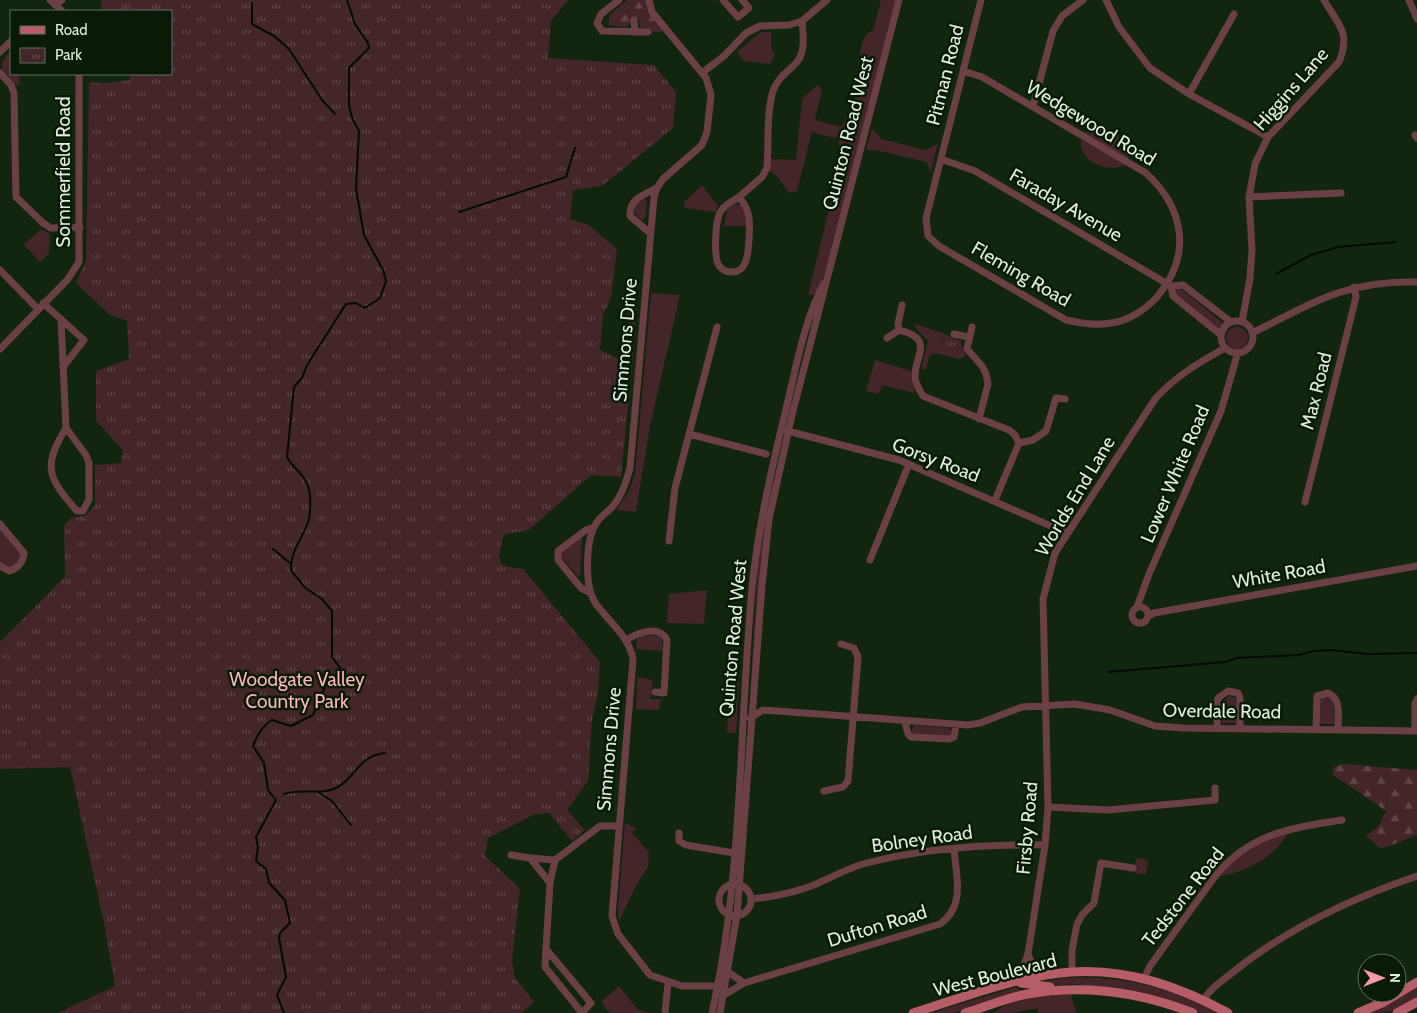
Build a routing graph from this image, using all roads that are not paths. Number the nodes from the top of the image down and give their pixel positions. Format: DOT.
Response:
graph roads {
  1 [pos="62,0"];
  2 [pos="619,0"];
  3 [pos="649,0"];
  4 [pos="723,0"];
  5 [pos="742,0"];
  6 [pos="827,0"];
  7 [pos="899,0"];
  8 [pos="981,0"];
  9 [pos="1083,0"];
  10 [pos="1106,0"];
  11 [pos="1324,0"];
  12 [pos="1409,0"];
  13 [pos="53,3"];
  14 [pos="1234,14"];
  15 [pos="1417,19"];
  16 [pos="634,20"];
  17 [pos="802,21"];
  18 [pos="634,32"];
  19 [pos="648,32"];
  20 [pos="10,42"];
  21 [pos="0,52"];
  22 [pos="963,71"];
  23 [pos="0,73"];
  24 [pos="702,73"];
  25 [pos="79,75"];
  26 [pos="86,75"];
  27 [pos="79,83"];
  28 [pos="1189,94"];
  29 [pos="1033,106"];
  30 [pos="1268,137"];
  31 [pos="941,159"];
  32 [pos="656,188"];
  33 [pos="1341,193"];
  34 [pos="739,197"];
  35 [pos="1249,197"];
  36 [pos="80,227"];
  37 [pos="650,233"];
  38 [pos="0,270"];
  39 [pos="829,274"];
  40 [pos="1417,282"];
  41 [pos="1170,285"];
  42 [pos="1354,287"];
  43 [pos="902,305"];
  44 [pos="41,306"];
  45 [pos="61,319"];
  46 [pos="1231,322"];
  47 [pos="1242,322"];
  48 [pos="717,327"];
  49 [pos="972,327"];
  50 [pos="899,330"];
  51 [pos="1252,333"];
  52 [pos="954,334"];
  53 [pos="1221,335"];
  54 [pos="968,337"];
  55 [pos="887,338"];
  56 [pos="1226,348"];
  57 [pos="0,349"];
  58 [pos="1238,352"];
  59 [pos="63,367"];
  60 [pos="1065,399"];
  61 [pos="979,419"];
  62 [pos="66,428"];
  63 [pos="788,430"];
  64 [pos="689,434"];
  65 [pos="779,437"];
  66 [pos="1018,443"];
  67 [pos="777,446"];
  68 [pos="766,454"];
  69 [pos="782,458"];
  70 [pos="909,464"];
  71 [pos="772,468"];
  72 [pos="995,500"];
  73 [pos="1305,502"];
  74 [pos="0,524"];
  75 [pos="594,527"];
  76 [pos="1067,533"];
  77 [pos="669,541"];
  78 [pos="870,560"];
  79 [pos="0,566"];
  80 [pos="1417,566"];
  81 [pos="589,592"];
  82 [pos="1138,607"];
  83 [pos="1148,616"];
  84 [pos="626,640"];
  85 [pos="841,644"];
  86 [pos="655,692"];
  87 [pos="1417,699"];
  88 [pos="744,700"];
  89 [pos="753,700"];
  90 [pos="1046,705"];
  91 [pos="763,710"];
  92 [pos="852,716"];
  93 [pos="743,717"];
  94 [pos="752,718"];
  95 [pos="905,722"];
  96 [pos="956,725"];
  97 [pos="1218,728"];
  98 [pos="1240,728"];
  99 [pos="1316,729"];
  100 [pos="1338,730"];
  101 [pos="1416,731"];
  102 [pos="1215,788"];
  103 [pos="824,791"];
  104 [pos="1048,807"];
  105 [pos="1342,820"];
  106 [pos="619,826"];
  107 [pos="679,832"];
  108 [pos="1045,845"];
  109 [pos="954,849"];
  110 [pos="734,853"];
  111 [pos="511,855"];
  112 [pos="530,858"];
  113 [pos="555,860"];
  114 [pos="1133,868"];
  115 [pos="1417,876"];
  116 [pos="550,883"];
  117 [pos="737,884"];
  118 [pos="751,900"];
  119 [pos="729,915"];
  120 [pos="738,916"];
  121 [pos="546,949"];
  122 [pos="1028,954"];
  123 [pos="1022,970"];
  124 [pos="728,972"];
  125 [pos="1072,972"];
  126 [pos="1034,977"];
  127 [pos="1144,979"];
  128 [pos="744,982"];
  129 [pos="1017,982"];
  130 [pos="1417,982"];
  131 [pos="668,983"];
  132 [pos="722,985"];
  133 [pos="1080,989"];
  134 [pos="1026,994"];
  135 [pos="724,995"];
  136 [pos="1204,1000"];
  137 [pos="1417,1002"];
  138 [pos="983,1011"];
  139 [pos="664,1013"];
  140 [pos="712,1013"];
  141 [pos="720,1013"];
  142 [pos="913,1013"];
  143 [pos="965,1013"];
  144 [pos="1193,1013"];
  145 [pos="1228,1013"];
  146 [pos="1358,1013"];
  147 [pos="1397,1013"];
  1 -- 13 [label="street"];
  2 -- 18 [label="street"];
  3 -- 24 [label="street"];
  4 -- 5 [label="street"];
  6 -- 17 [label="street"];
  7 -- 39 [label="street, Quinton Road West"];
  8 -- 22 [label="street, Pitman Road"];
  9 -- 29 [label="street"];
  10 -- 28 [label="street"];
  11 -- 30 [label="street, Higgins Lane"];
  12 -- 15 [label="street"];
  14 -- 28 [label="street"];
  16 -- 18 [label="street"];
  17 -- 24 [label="street"];
  17 -- 34 [label="street"];
  18 -- 19 [label="street"];
  20 -- 21 [label="street"];
  22 -- 29 [label="street, Wedgewood Road"];
  22 -- 31 [label="street, Pitman Road"];
  23 -- 36 [label="street"];
  24 -- 32 [label="street"];
  25 -- 27 [label="street, Sommerfield Road"];
  26 -- 27 [label="street, Sommerfield Road"];
  27 -- 36 [label="street, Sommerfield Road"];
  28 -- 30 [label="street"];
  29 -- 41 [label="street, Wedgewood Road"];
  30 -- 35 [label="street, Higgins Lane"];
  31 -- 41 [label="street, Faraday Avenue"];
  31 -- 41 [label="street, Fleming Road"];
  32 -- 37 [label="street, Simmons Drive"];
  32 -- 37 [label="street"];
  33 -- 35 [label="street"];
  34 -- 34 [label="street"];
  35 -- 47 [label="street, Higgins Lane"];
  36 -- 44 [label="street, Sommerfield Road"];
  37 -- 75 [label="street, Simmons Drive"];
  38 -- 44 [label="street"];
  39 -- 63 [label="street, Quinton Road West"];
  39 -- 65 [label="street, Quinton Road West"];
  40 -- 42 [label="street"];
  41 -- 46 [label="street, Faraday Avenue"];
  41 -- 53 [label="street, Faraday Avenue"];
  42 -- 51 [label="street"];
  42 -- 73 [label="street, Max Road"];
  43 -- 50 [label="street"];
  44 -- 45 [label="street"];
  44 -- 57 [label="street, Sommerfield Road"];
  45 -- 59 [label="street"];
  45 -- 59 [label="street"];
  46 -- 47 [label="street"];
  46 -- 53 [label="street"];
  47 -- 51 [label="street"];
  48 -- 64 [label="street"];
  49 -- 54 [label="street"];
  50 -- 55 [label="street"];
  50 -- 61 [label="street"];
  51 -- 58 [label="street"];
  52 -- 54 [label="street"];
  53 -- 56 [label="street"];
  54 -- 61 [label="street"];
  56 -- 58 [label="street"];
  56 -- 76 [label="street, Worlds End Lane"];
  58 -- 82 [label="street, Lower White Road"];
  59 -- 62 [label="street"];
  60 -- 66 [label="street"];
  61 -- 66 [label="street"];
  62 -- 62 [label="street"];
  63 -- 65 [label="street"];
  63 -- 69 [label="street, Quinton Road West"];
  63 -- 70 [label="street, Gorsy Road"];
  64 -- 68 [label="street"];
  64 -- 77 [label="street"];
  65 -- 67 [label="street, Quinton Road West"];
  66 -- 72 [label="street"];
  67 -- 68 [label="street"];
  67 -- 71 [label="street, Quinton Road West"];
  68 -- 71 [label="street"];
  69 -- 71 [label="street"];
  69 -- 89 [label="street, Quinton Road West"];
  70 -- 72 [label="street, Gorsy Road"];
  70 -- 78 [label="street"];
  71 -- 88 [label="street, Quinton Road West"];
  72 -- 76 [label="street, Gorsy Road"];
  74 -- 79 [label="street"];
  75 -- 81 [label="street, Simmons Drive"];
  75 -- 81 [label="street, Simmons Drive"];
  76 -- 90 [label="street, Worlds End Lane"];
  80 -- 83 [label="street, White Road"];
  81 -- 84 [label="street, Simmons Drive"];
  82 -- 83 [label="street"];
  82 -- 83 [label="street, White Road"];
  84 -- 86 [label="street"];
  84 -- 106 [label="street, Simmons Drive"];
  85 -- 92 [label="street"];
  87 -- 101 [label="street"];
  88 -- 89 [label="street"];
  88 -- 93 [label="street, Quinton Road West"];
  89 -- 91 [label="street"];
  89 -- 94 [label="street, Quinton Road West"];
  90 -- 96 [label="street, Overdale Road"];
  90 -- 97 [label="street, Overdale Road"];
  90 -- 104 [label="street, Firsby Road"];
  91 -- 92 [label="street, Overdale Road"];
  91 -- 94 [label="street"];
  92 -- 95 [label="street, Overdale Road"];
  92 -- 103 [label="street"];
  93 -- 94 [label="street"];
  93 -- 110 [label="street, Quinton Road West"];
  94 -- 117 [label="street, Quinton Road West"];
  95 -- 96 [label="street, Overdale Road"];
  95 -- 96 [label="street"];
  97 -- 98 [label="street, Overdale Road"];
  97 -- 98 [label="street"];
  98 -- 99 [label="street, Overdale Road"];
  99 -- 100 [label="street, Overdale Road"];
  99 -- 100 [label="street"];
  100 -- 101 [label="street, Overdale Road"];
  102 -- 104 [label="street"];
  104 -- 108 [label="street, Firsby Road"];
  105 -- 127 [label="street, Tedstone Road"];
  106 -- 113 [label="street"];
  106 -- 131 [label="street, Simmons Drive"];
  107 -- 110 [label="street"];
  108 -- 109 [label="street, Bolney Road"];
  108 -- 122 [label="street, Firsby Road"];
  109 -- 118 [label="street, Bolney Road"];
  109 -- 128 [label="street, Dufton Road"];
  110 -- 117 [label="street, Quinton Road West"];
  111 -- 112 [label="street"];
  112 -- 113 [label="street"];
  112 -- 116 [label="street"];
  113 -- 116 [label="street"];
  114 -- 125 [label="street"];
  115 -- 136 [label="street"];
  116 -- 121 [label="street"];
  117 -- 118 [label="street"];
  117 -- 119 [label="street, Quinton Road West"];
  117 -- 119 [label="street"];
  117 -- 120 [label="street, Quinton Road West"];
  118 -- 120 [label="street"];
  119 -- 120 [label="street"];
  119 -- 132 [label="street, Quinton Road West"];
  120 -- 124 [label="street, Quinton Road West"];
  121 -- 121 [label="street"];
  122 -- 123 [label="street, Firsby Road"];
  122 -- 126 [label="street, Firsby Road"];
  123 -- 126 [label="street"];
  123 -- 129 [label="street, Firsby Road"];
  124 -- 128 [label="street"];
  124 -- 132 [label="street, Quinton Road West"];
  125 -- 126 [label="main road, West Boulevard"];
  125 -- 127 [label="main road, West Boulevard"];
  126 -- 129 [label="main road, West Boulevard"];
  126 -- 133 [label="main road"];
  126 -- 134 [label="main road"];
  127 -- 136 [label="main road, West Boulevard"];
  128 -- 135 [label="street, Dufton Road"];
  129 -- 142 [label="main road, West Boulevard"];
  130 -- 146 [label="main road"];
  131 -- 132 [label="street"];
  131 -- 139 [label="street"];
  132 -- 135 [label="street, Quinton Road West"];
  132 -- 140 [label="street, Quinton Road West"];
  133 -- 134 [label="main road, West Boulevard"];
  133 -- 144 [label="main road, West Boulevard"];
  134 -- 138 [label="main road, West Boulevard"];
  135 -- 141 [label="street, Quinton Road West"];
  136 -- 145 [label="main road, West Boulevard"];
  137 -- 147 [label="main road"];
  138 -- 143 [label="main road, West Boulevard"];
}
